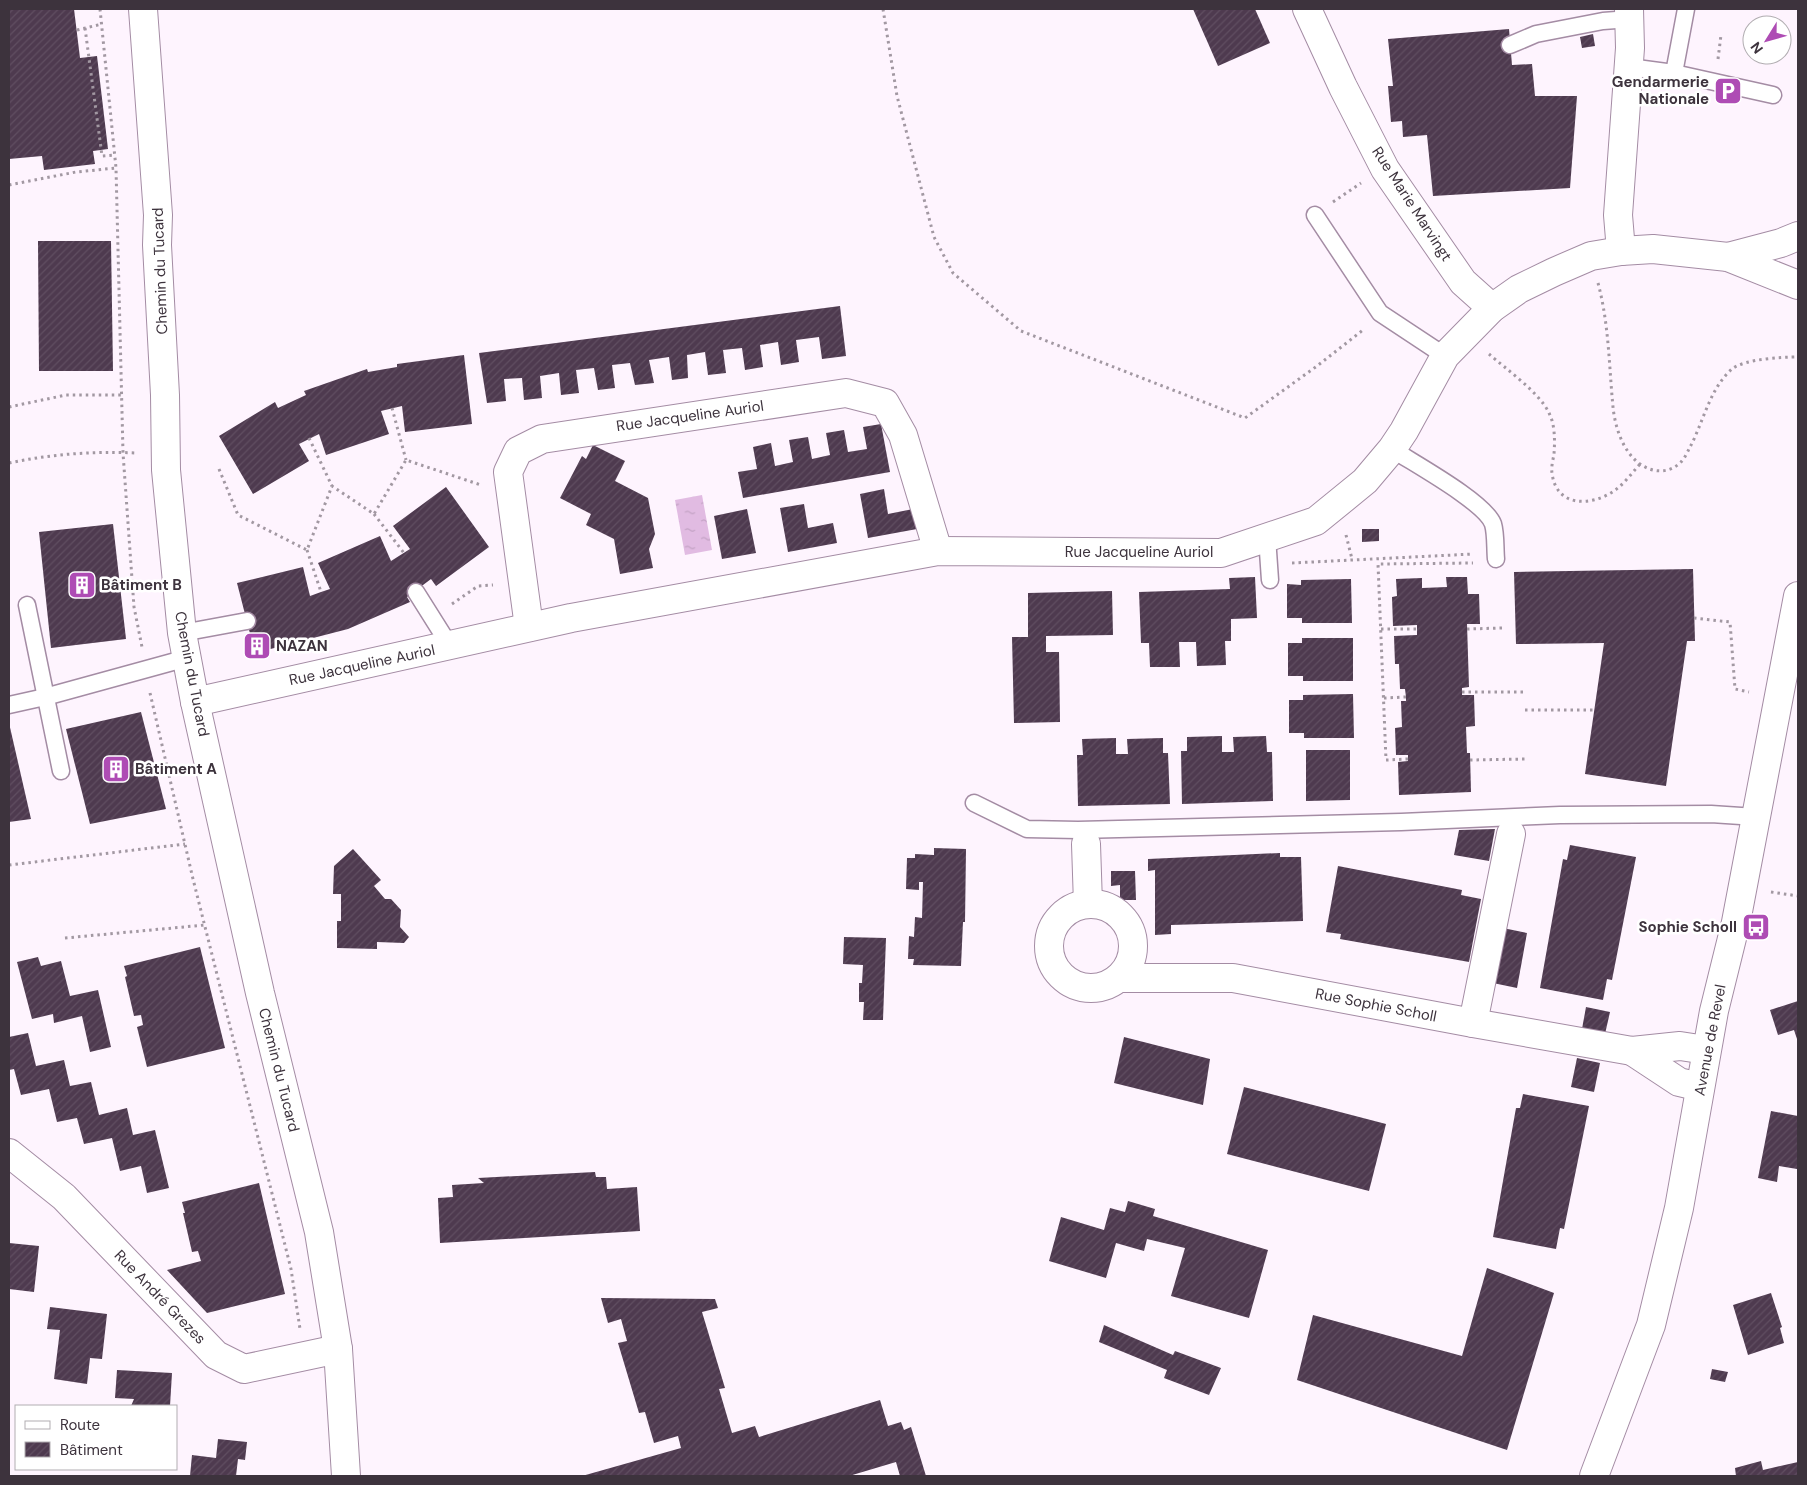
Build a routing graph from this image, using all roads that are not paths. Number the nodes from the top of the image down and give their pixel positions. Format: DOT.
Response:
graph roads {
  1 [pos="143,9"];
  2 [pos="1307,9"];
  3 [pos="1686,9"];
  4 [pos="1630,14"];
  5 [pos="1510,46"];
  6 [pos="1629,67"];
  7 [pos="1674,73"];
  8 [pos="1773,96"];
  9 [pos="1315,215"];
  10 [pos="1798,236"];
  11 [pos="1621,251"];
  12 [pos="1728,257"];
  13 [pos="1798,285"];
  14 [pos="1492,308"];
  15 [pos="1445,356"];
  16 [pos="1392,449"];
  17 [pos="1268,537"];
  18 [pos="938,551"];
  19 [pos="1496,556"];
  20 [pos="1269,572"];
  21 [pos="416,592"];
  22 [pos="1798,596"];
  23 [pos="27,605"];
  24 [pos="246,621"];
  25 [pos="529,627"];
  26 [pos="184,645"];
  27 [pos="450,646"];
  28 [pos="45,696"];
  29 [pos="195,702"];
  30 [pos="9,705"];
  31 [pos="61,771"];
  32 [pos="974,803"];
  33 [pos="1756,817"];
  34 [pos="1511,834"];
  35 [pos="1086,844"];
  36 [pos="1088,904"];
  37 [pos="1119,978"];
  38 [pos="1473,1023"];
  39 [pos="1706,1050"];
  40 [pos="1632,1051"];
  41 [pos="1700,1087"];
  42 [pos="9,1153"];
  43 [pos="338,1349"];
  44 [pos="346,1476"];
  45 [pos="1594,1476"];
  1 -- 26 [label="street, Chemin du Tucard"];
  2 -- 14 [label="street, Rue Marie Marvingt"];
  3 -- 7 [label="lane"];
  4 -- 5 [label="lane"];
  4 -- 6 [label="street"];
  6 -- 7 [label="lane"];
  6 -- 11 [label="street"];
  7 -- 8 [label="lane"];
  9 -- 15 [label="lane"];
  10 -- 12 [label="street, Rue Jacqueline Auriol"];
  11 -- 12 [label="street, Rue Jacqueline Auriol"];
  11 -- 14 [label="street, Rue Jacqueline Auriol"];
  12 -- 13 [label="street, Rue Jacqueline Auriol"];
  14 -- 15 [label="street, Rue Jacqueline Auriol"];
  15 -- 16 [label="street, Rue Jacqueline Auriol"];
  16 -- 17 [label="street, Rue Jacqueline Auriol"];
  16 -- 19 [label="lane"];
  17 -- 18 [label="street, Rue Jacqueline Auriol"];
  17 -- 20 [label="lane"];
  18 -- 25 [label="street, Rue Jacqueline Auriol"];
  18 -- 25 [label="street, Rue Jacqueline Auriol"];
  21 -- 27 [label="lane"];
  22 -- 33 [label="street, Avenue de Revel"];
  23 -- 28 [label="lane"];
  24 -- 26 [label="lane"];
  25 -- 27 [label="street, Rue Jacqueline Auriol"];
  26 -- 28 [label="lane"];
  26 -- 29 [label="street, Chemin du Tucard"];
  27 -- 29 [label="street, Rue Jacqueline Auriol"];
  28 -- 30 [label="lane"];
  28 -- 31 [label="lane"];
  29 -- 43 [label="street, Chemin du Tucard"];
  32 -- 33 [label="lane"];
  33 -- 39 [label="street, Avenue de Revel"];
  34 -- 38 [label="street"];
  35 -- 36 [label="street"];
  36 -- 37 [label="street"];
  36 -- 37 [label="street, Rue Sophie Scholl"];
  37 -- 38 [label="street, Rue Sophie Scholl"];
  38 -- 40 [label="street, Rue Sophie Scholl"];
  39 -- 40 [label="street, Rue Sophie Scholl"];
  39 -- 41 [label="street, Avenue de Revel"];
  40 -- 41 [label="street, Rue Sophie Scholl"];
  41 -- 45 [label="street, Avenue de Revel"];
  42 -- 43 [label="street, Rue André Grezes"];
  43 -- 44 [label="street, Chemin du Tucard"];
}
